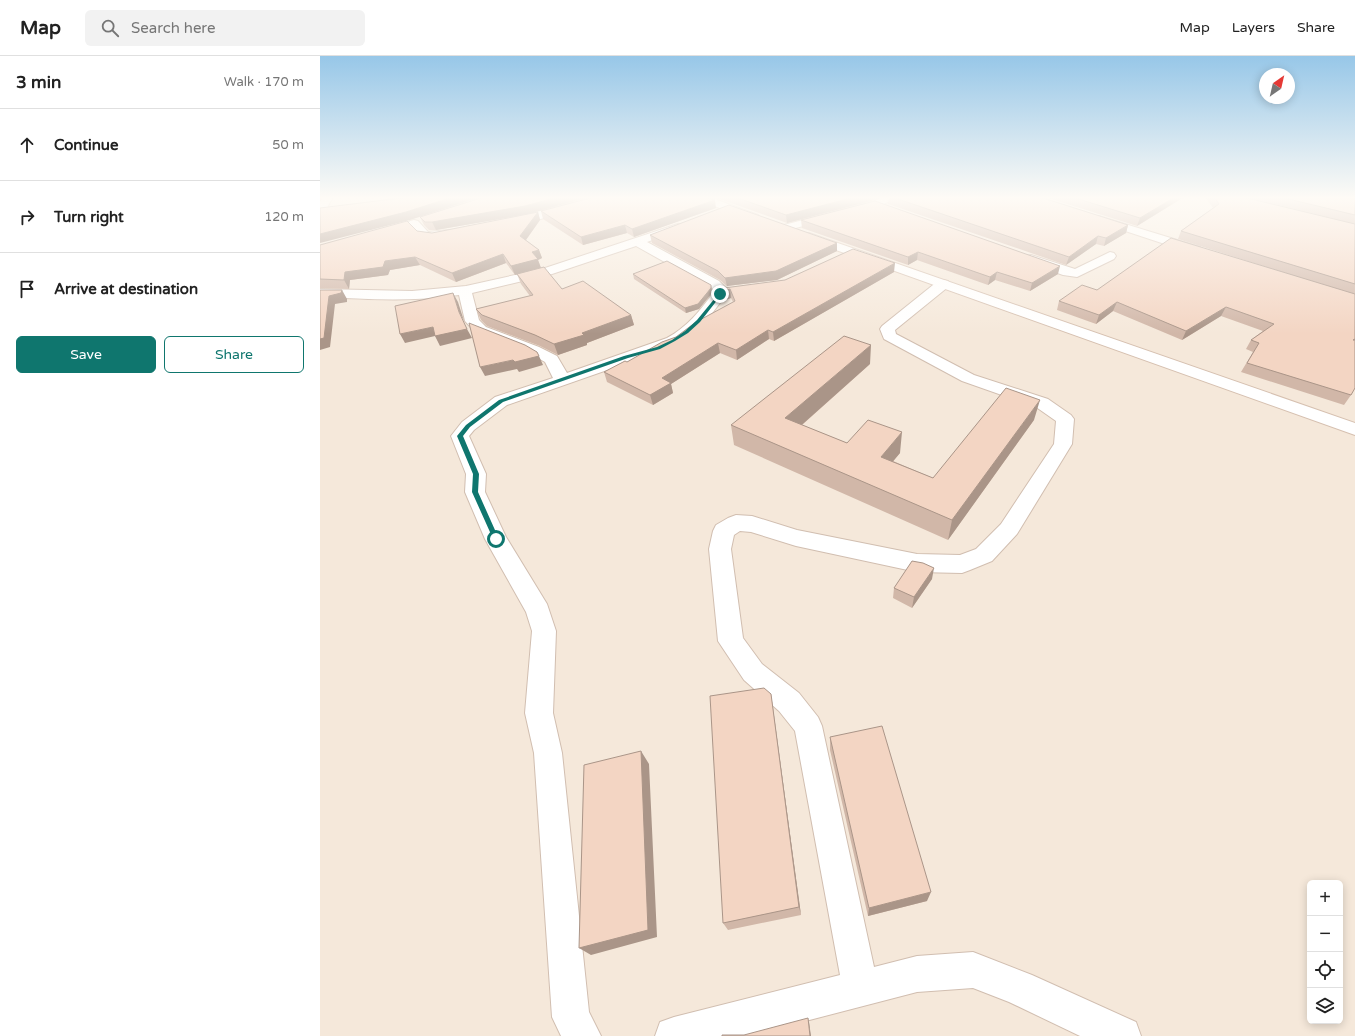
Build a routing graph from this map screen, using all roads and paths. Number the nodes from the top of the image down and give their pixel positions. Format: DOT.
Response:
graph roads {
  1 [pos="636,243"];
  2 [pos="639,243"];
  3 [pos="825,243"];
  4 [pos="1175,243"];
  5 [pos="850,252"];
  6 [pos="1016,253"];
  7 [pos="1210,254"];
  8 [pos="1110,256"];
  9 [pos="836,258"];
  10 [pos="943,284"];
  11 [pos="465,290"];
  12 [pos="735,291"];
  13 [pos="321,293"];
  14 [pos="720,294"];
  15 [pos="563,380"];
  16 [pos="1355,429"];
  17 [pos="861,989"];
  18 [pos="582,1036"];
  19 [pos="674,1036"];
  20 [pos="1122,1036"];
  1 -- 11 [label="street"];
  2 -- 14 [label="street"];
  3 -- 5 [label="street"];
  4 -- 7 [label="street"];
  5 -- 9 [label="street"];
  5 -- 10 [label="street"];
  6 -- 8 [label="street"];
  10 -- 16 [label="street"];
  10 -- 17 [label="street"];
  11 -- 13 [label="street"];
  11 -- 15 [label="street"];
  12 -- 14 [label="street"];
  14 -- 15 [label="street"];
  15 -- 18 [label="street"];
  17 -- 19 [label="street"];
  17 -- 20 [label="street"];
}
